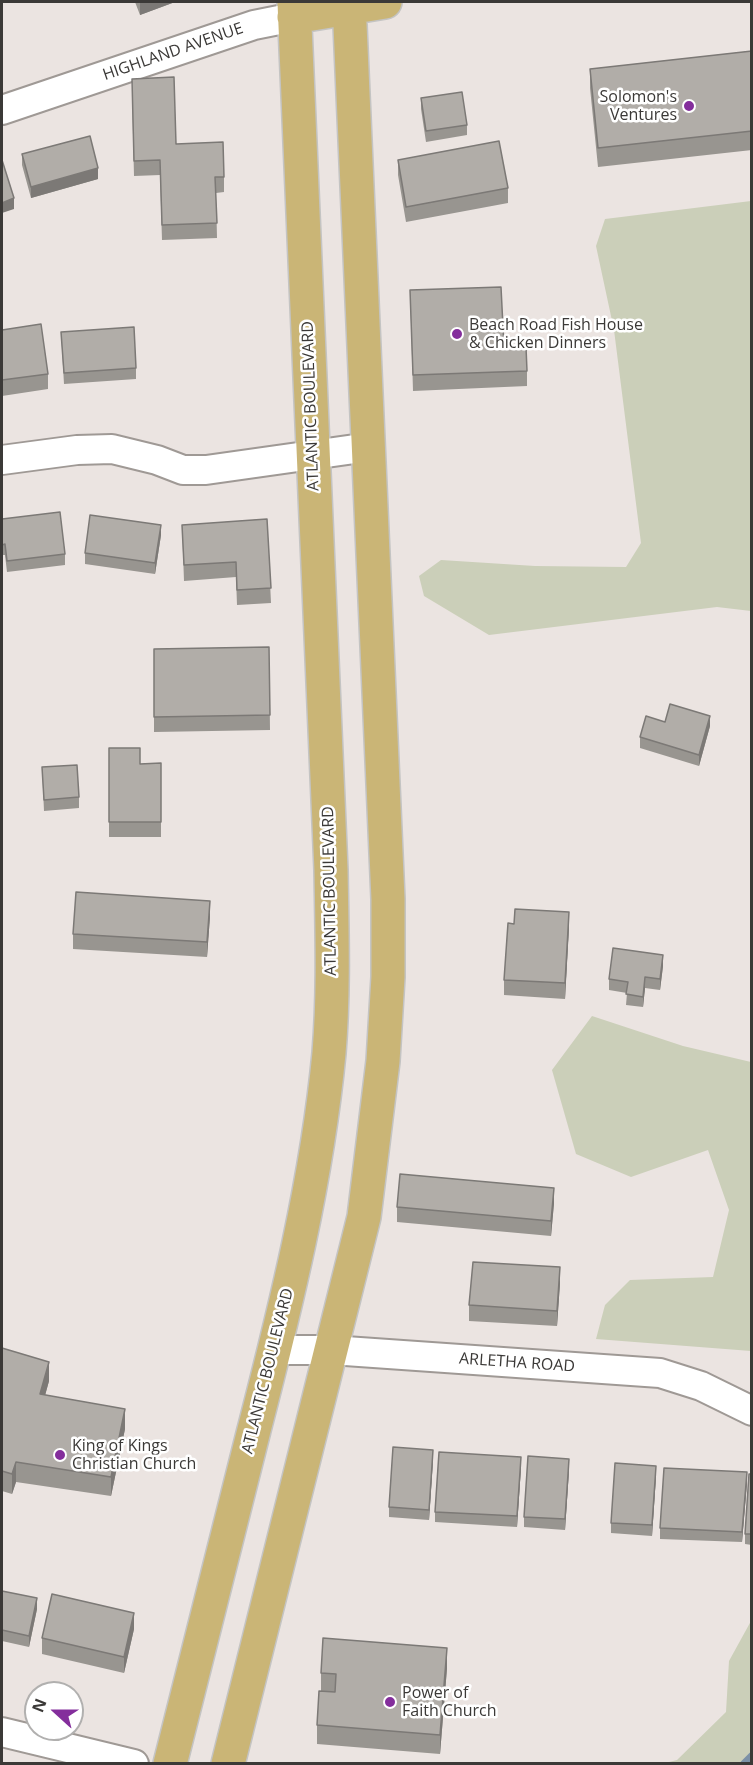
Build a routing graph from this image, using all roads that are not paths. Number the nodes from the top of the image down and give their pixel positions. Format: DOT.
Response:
graph roads {
  1 [pos="386,2"];
  2 [pos="349,5"];
  3 [pos="294,9"];
  4 [pos="2,110"];
  5 [pos="369,447"];
  6 [pos="313,455"];
  7 [pos="2,460"];
  8 [pos="274,1350"];
  9 [pos="330,1350"];
  10 [pos="752,1411"];
  11 [pos="2,1732"];
  12 [pos="134,1764"];
  13 [pos="170,1764"];
  14 [pos="228,1764"];
  1 -- 2 [label="main road, HIGHLAND AVENUE"];
  2 -- 3 [label="main road, HIGHLAND AVENUE"];
  2 -- 5 [label="main road"];
  3 -- 4 [label="street, HIGHLAND AVENUE"];
  3 -- 6 [label="main road, ATLANTIC BOULEVARD"];
  5 -- 6 [label="street"];
  5 -- 9 [label="main road"];
  6 -- 7 [label="street"];
  6 -- 8 [label="main road, ATLANTIC BOULEVARD"];
  8 -- 9 [label="street, ARLETHA ROAD"];
  8 -- 13 [label="main road, ATLANTIC BOULEVARD"];
  9 -- 10 [label="street, ARLETHA ROAD"];
  9 -- 14 [label="main road"];
  11 -- 12 [label="street"];
}
